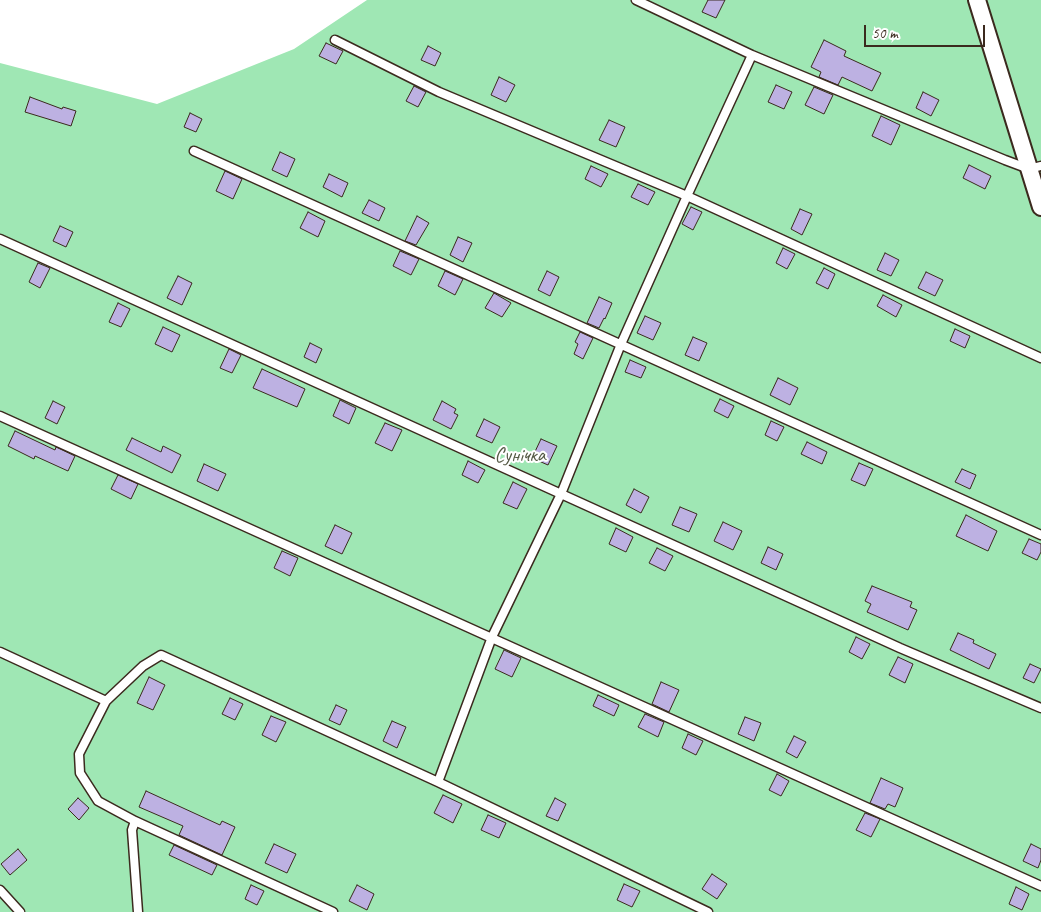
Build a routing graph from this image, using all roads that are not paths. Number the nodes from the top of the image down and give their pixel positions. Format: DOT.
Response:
graph roads {
  1 [pos="636,0"];
  2 [pos="977,0"];
  3 [pos="335,40"];
  4 [pos="752,55"];
  5 [pos="194,151"];
  6 [pos="1035,168"];
  7 [pos="687,196"];
  8 [pos="1041,207"];
  9 [pos="0,239"];
  10 [pos="621,344"];
  11 [pos="1041,358"];
  12 [pos="0,416"];
  13 [pos="561,494"];
  14 [pos="1041,535"];
  15 [pos="492,637"];
  16 [pos="0,652"];
  17 [pos="106,701"];
  18 [pos="1041,708"];
  19 [pos="438,782"];
  20 [pos="135,821"];
  21 [pos="1041,886"];
  22 [pos="0,890"];
  23 [pos="20,912"];
  24 [pos="138,912"];
  25 [pos="333,912"];
  26 [pos="708,912"];
  1 -- 4 [label="lane"];
  2 -- 6 [label="street"];
  3 -- 7 [label="lane"];
  4 -- 6 [label="lane"];
  4 -- 7 [label="lane"];
  5 -- 10 [label="lane"];
  6 -- 8 [label="street"];
  7 -- 10 [label="lane"];
  7 -- 11 [label="lane"];
  9 -- 13 [label="lane"];
  10 -- 13 [label="lane"];
  10 -- 14 [label="lane"];
  12 -- 15 [label="lane"];
  13 -- 15 [label="lane"];
  13 -- 18 [label="lane"];
  15 -- 19 [label="lane"];
  15 -- 21 [label="lane"];
  16 -- 17 [label="lane"];
  17 -- 19 [label="lane"];
  17 -- 20 [label="lane"];
  19 -- 26 [label="lane"];
  20 -- 24 [label="lane"];
  20 -- 25 [label="lane"];
  22 -- 23 [label="lane"];
}
